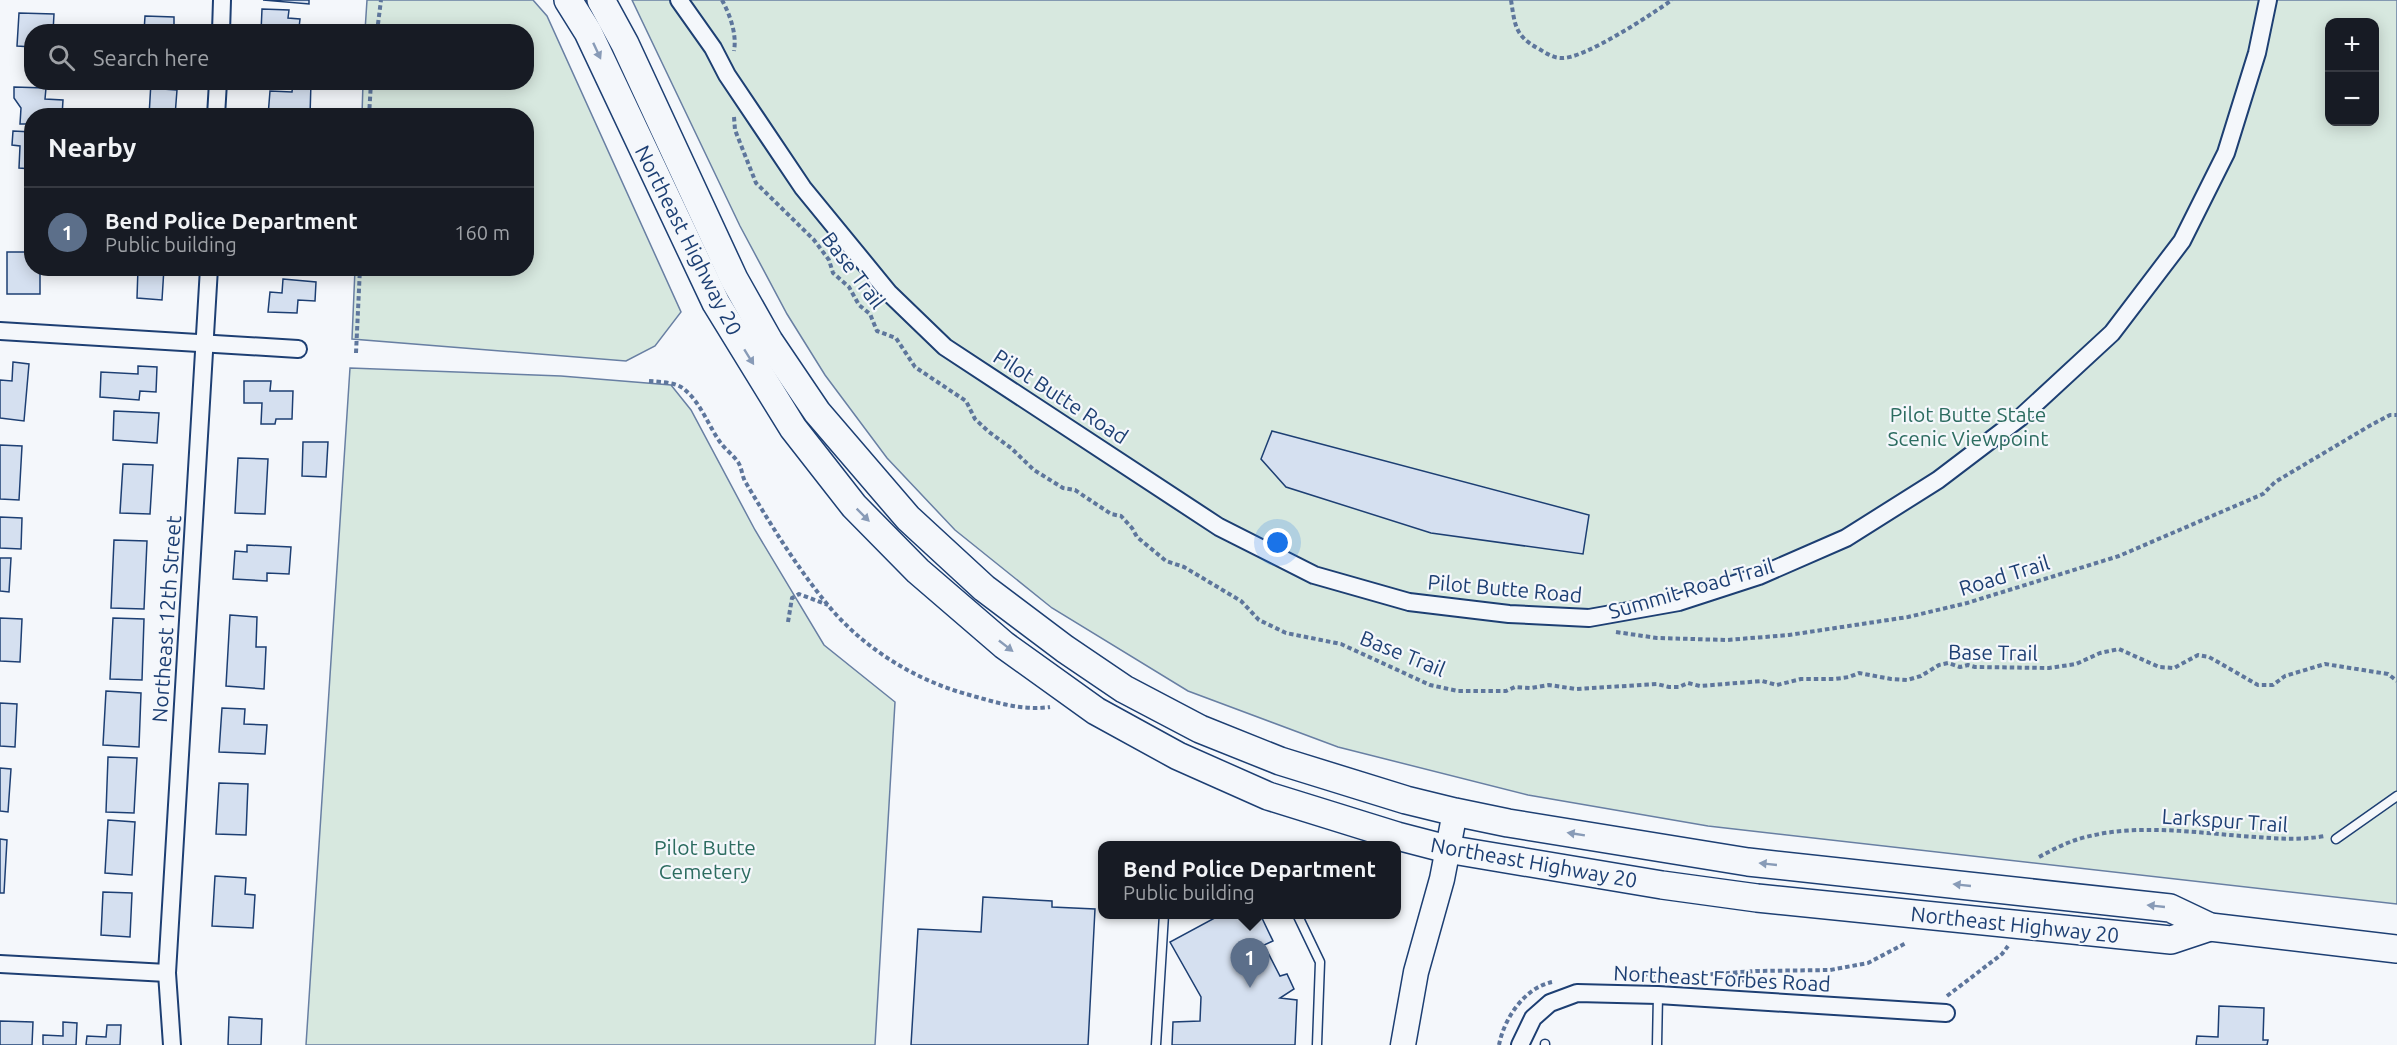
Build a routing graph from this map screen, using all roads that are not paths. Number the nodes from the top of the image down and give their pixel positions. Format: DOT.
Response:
graph roads {
  1 [pos="222,0"];
  2 [pos="568,0"];
  3 [pos="601,0"];
  4 [pos="679,0"];
  5 [pos="2268,0"];
  6 [pos="220,24"];
  7 [pos="218,90"];
  8 [pos="216,108"];
  9 [pos="209,276"];
  10 [pos="0,331"];
  11 [pos="206,344"];
  12 [pos="298,349"];
  13 [pos="2397,795"];
  14 [pos="1455,812"];
  15 [pos="2335,834"];
  16 [pos="1447,849"];
  17 [pos="1164,919"];
  18 [pos="1299,919"];
  19 [pos="2210,927"];
  20 [pos="2397,949"];
  21 [pos="0,964"];
  22 [pos="167,973"];
  23 [pos="1658,995"];
  24 [pos="1946,1013"];
  25 [pos="172,1045"];
  26 [pos="1156,1045"];
  27 [pos="1317,1045"];
  28 [pos="1403,1045"];
  29 [pos="1520,1045"];
  30 [pos="1657,1045"];
  1 -- 6 [label="street"];
  2 -- 16 [label="main road, Northeast Highway 20, one-way"];
  3 -- 14 [label="main road, Northeast Highway 20"];
  4 -- 5 [label="street, Pilot Butte Road"];
  7 -- 8 [label="street"];
  9 -- 11 [label="street, Northeast 12th Street"];
  10 -- 11 [label="street"];
  11 -- 12 [label="street"];
  11 -- 22 [label="street, Northeast 12th Street"];
  13 -- 15 [label="lane"];
  14 -- 16 [label="main road"];
  19 -- 14 [label="main road, Northeast Highway 20, one-way"];
  16 -- 19 [label="main road, Northeast Highway 20"];
  16 -- 28 [label="main road"];
  17 -- 26 [label="lane"];
  18 -- 27 [label="lane"];
  19 -- 20 [label="main road, Northeast Highway 20"];
  21 -- 22 [label="street"];
  22 -- 25 [label="street, Northeast 12th Street"];
  23 -- 24 [label="street, Northeast Forbes Road"];
  23 -- 29 [label="street, Northeast Forbes Road"];
  23 -- 30 [label="lane"];
}
